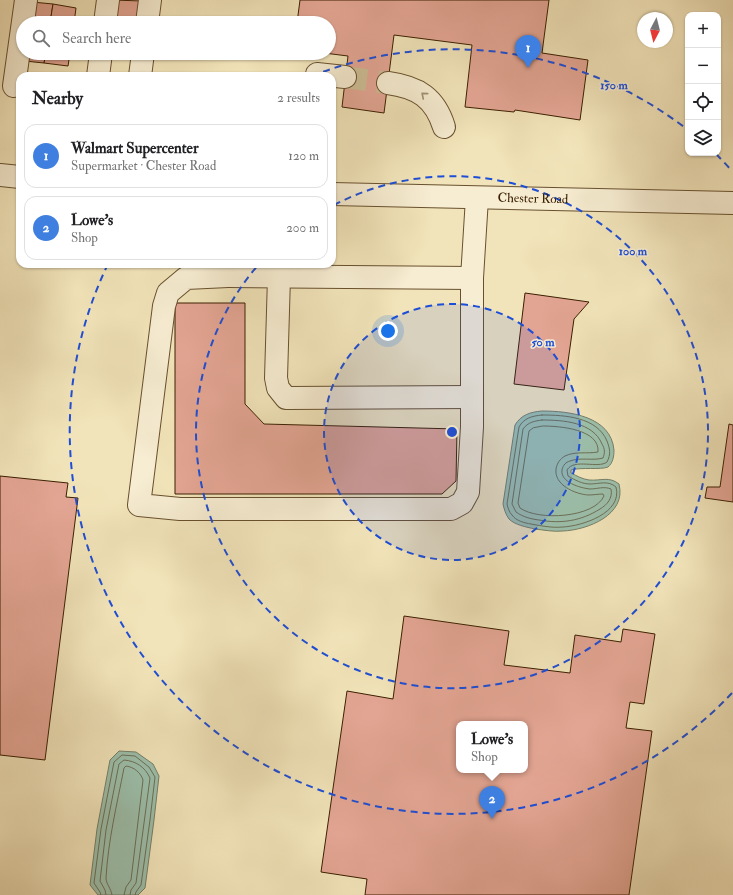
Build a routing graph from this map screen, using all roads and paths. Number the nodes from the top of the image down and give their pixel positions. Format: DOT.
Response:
graph roads {
  1 [pos="26,0"];
  2 [pos="108,0"];
  3 [pos="150,0"];
  4 [pos="24,16"];
  5 [pos="106,16"];
  6 [pos="148,16"];
  7 [pos="18,60"];
  8 [pos="100,60"];
  9 [pos="142,60"];
  10 [pos="99,72"];
  11 [pos="141,72"];
  12 [pos="336,76"];
  13 [pos="345,77"];
  14 [pos="388,83"];
  15 [pos="14,86"];
  16 [pos="444,128"];
  17 [pos="0,175"];
  18 [pos="16,177"];
  19 [pos="336,194"];
  20 [pos="477,198"];
  21 [pos="733,203"];
  22 [pos="228,270"];
  23 [pos="279,277"];
  24 [pos="472,278"];
  25 [pos="472,397"];
  1 -- 4 [label="street"];
  2 -- 5 [label="street"];
  3 -- 6 [label="street"];
  7 -- 15 [label="street"];
  8 -- 10 [label="street"];
  9 -- 11 [label="street"];
  12 -- 13 [label="street"];
  16 -- 14 [label="street, one-way"];
  17 -- 18 [label="street"];
  19 -- 20 [label="street, Chester Road"];
  20 -- 21 [label="street, Chester Road"];
  20 -- 24 [label="street"];
  22 -- 23 [label="street"];
  22 -- 25 [label="street"];
  23 -- 24 [label="street"];
  23 -- 25 [label="street"];
  24 -- 25 [label="street"];
}
